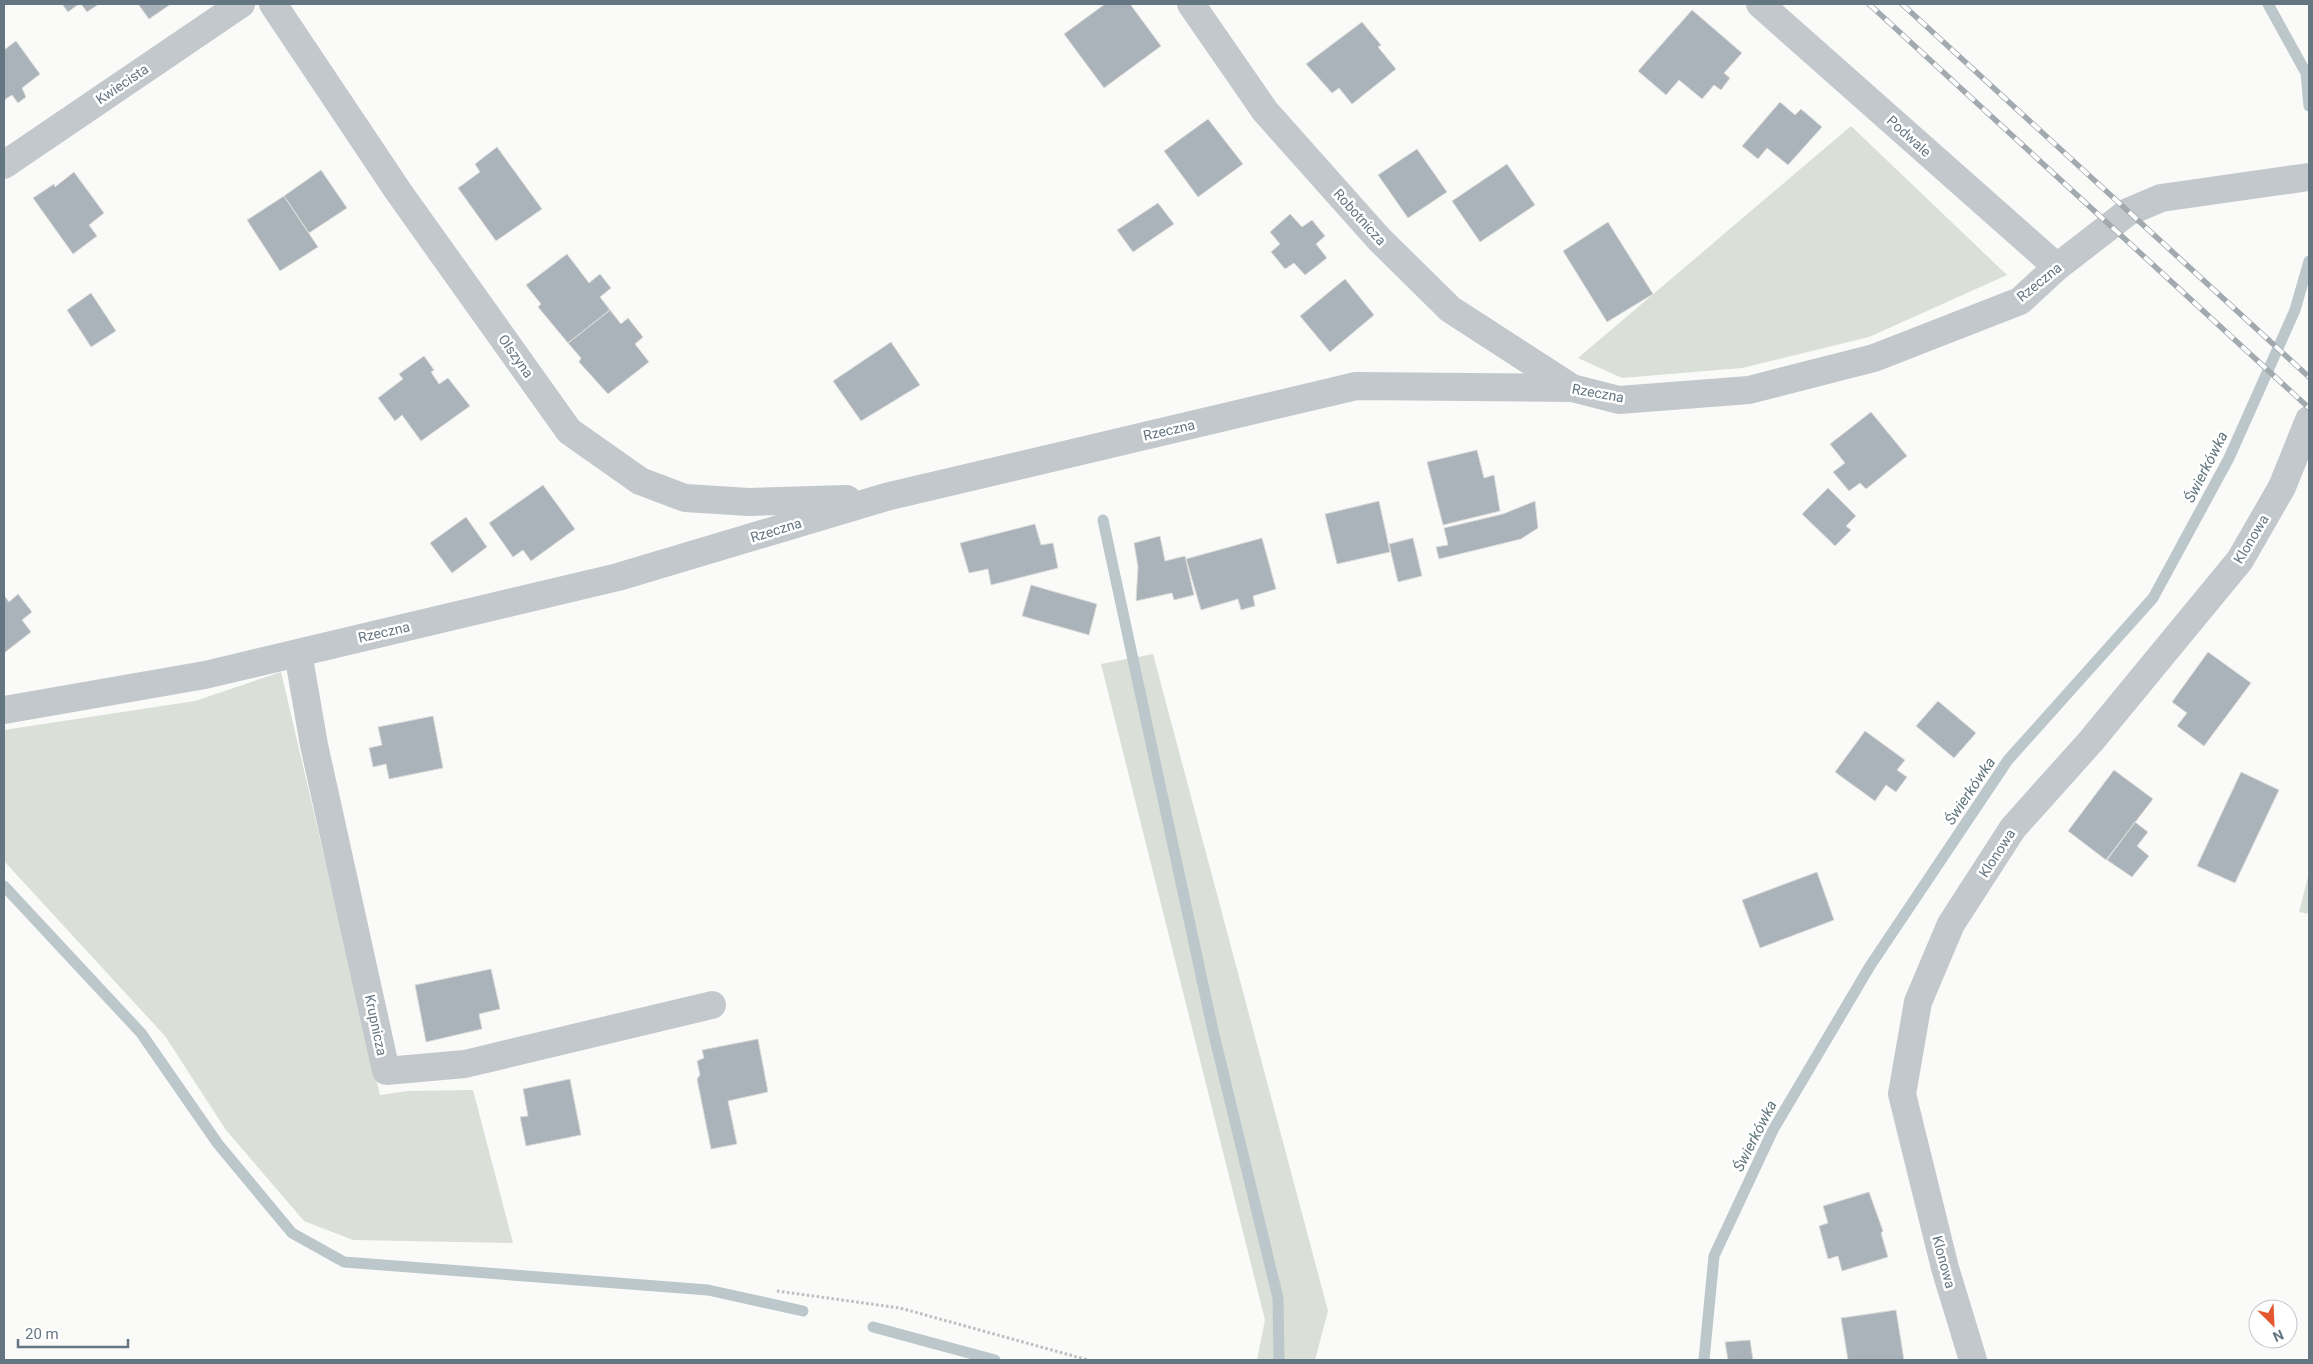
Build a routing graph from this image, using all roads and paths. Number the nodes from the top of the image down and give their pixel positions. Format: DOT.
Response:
graph roads {
  1 [pos="241,4"];
  2 [pos="272,4"];
  3 [pos="1191,4"];
  4 [pos="1760,4"];
  5 [pos="4,165"];
  6 [pos="2304,178"];
  7 [pos="2058,267"];
  8 [pos="1572,388"];
  9 [pos="2309,420"];
  10 [pos="886,498"];
  11 [pos="298,652"];
  12 [pos="4,710"];
  13 [pos="712,1005"];
  14 [pos="777,1291"];
  15 [pos="1088,1360"];
  16 [pos="1973,1360"];
  1 -- 5 [label="street, Kwiecista"];
  2 -- 10 [label="street, Olszyna"];
  3 -- 8 [label="street, Robotnicza"];
  4 -- 7 [label="street, Podwale"];
  6 -- 7 [label="street, Rzeczna"];
  7 -- 8 [label="street, Rzeczna"];
  8 -- 10 [label="street, Rzeczna"];
  9 -- 16 [label="street, Klonowa"];
  10 -- 11 [label="street, Rzeczna"];
  11 -- 12 [label="street, Rzeczna"];
  11 -- 13 [label="street, Krupnicza"];
  14 -- 15 [label="path"];
}
